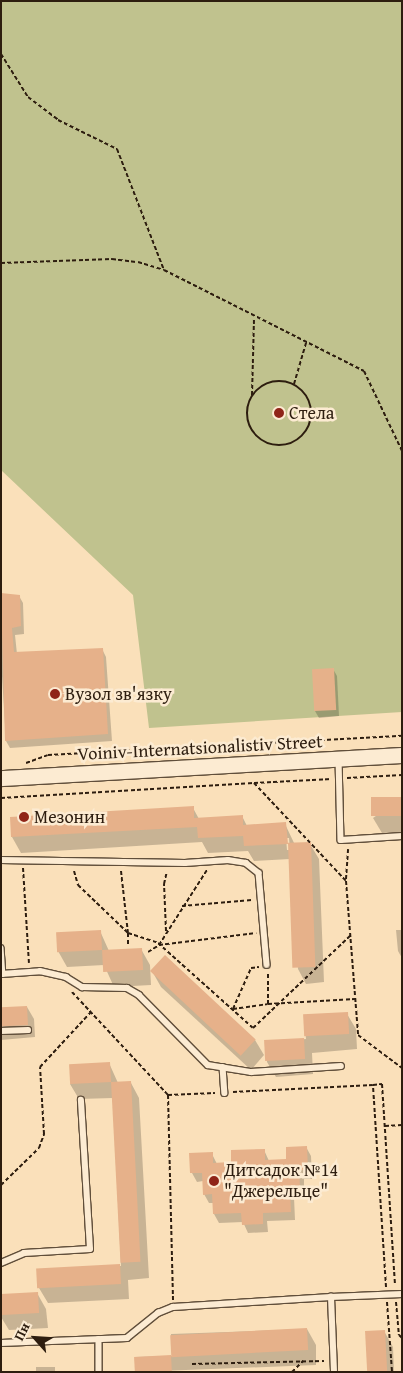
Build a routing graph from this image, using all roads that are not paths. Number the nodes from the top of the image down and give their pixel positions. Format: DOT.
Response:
graph roads {
  1 [pos="402,755"];
  2 [pos="339,759"];
  3 [pos="1,778"];
  4 [pos="402,836"];
  5 [pos="1,860"];
  6 [pos="1,948"];
  7 [pos="267,965"];
  8 [pos="2,974"];
  9 [pos="28,1030"];
  10 [pos="1,1032"];
  11 [pos="341,1066"];
  12 [pos="224,1067"];
  13 [pos="225,1093"];
  14 [pos="81,1100"];
  15 [pos="1,1264"];
  16 [pos="398,1294"];
  17 [pos="331,1297"];
  18 [pos="99,1339"];
  19 [pos="1,1343"];
  20 [pos="99,1372"];
  21 [pos="334,1372"];
  1 -- 2 [label="street, Voiniv-Internatsionalistiv Street"];
  2 -- 3 [label="street, Voiniv-Internatsionalistiv Street"];
  2 -- 4 [label="lane"];
  5 -- 7 [label="lane"];
  6 -- 8 [label="lane"];
  8 -- 12 [label="lane"];
  9 -- 10 [label="lane"];
  11 -- 12 [label="lane"];
  12 -- 13 [label="lane"];
  14 -- 15 [label="lane"];
  16 -- 17 [label="lane"];
  17 -- 18 [label="lane"];
  17 -- 21 [label="lane"];
  18 -- 19 [label="lane"];
  18 -- 20 [label="lane"];
}
